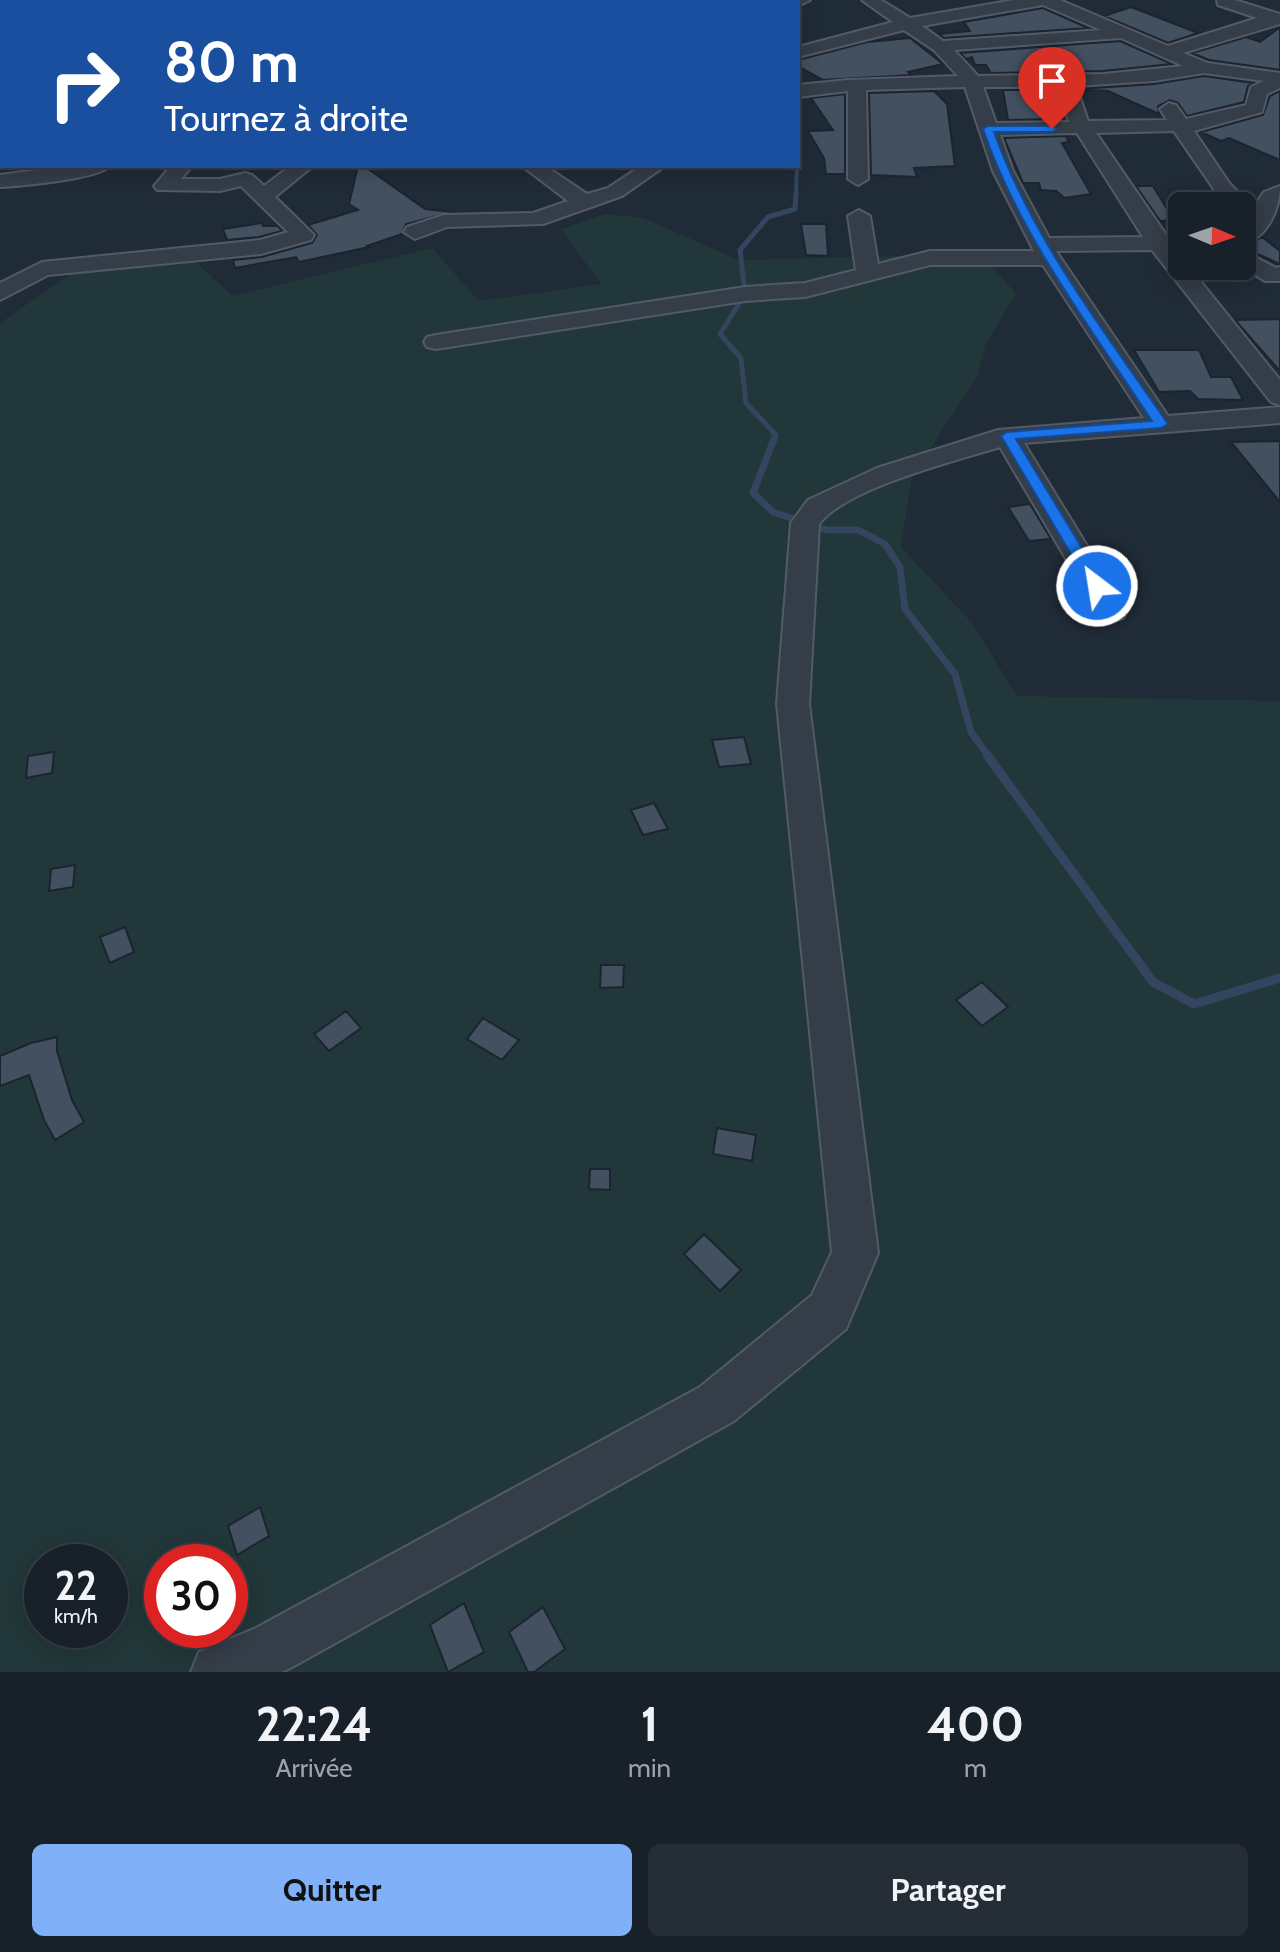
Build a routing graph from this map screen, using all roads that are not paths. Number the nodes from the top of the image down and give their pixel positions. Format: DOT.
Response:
graph roads {
  1 [pos="870,0"];
  2 [pos="1044,0"];
  3 [pos="1224,2"];
  4 [pos="1277,19"];
  5 [pos="907,24"];
  6 [pos="1127,34"];
  7 [pos="940,46"];
  8 [pos="800,51"];
  9 [pos="1168,52"];
  10 [pos="1204,68"];
  11 [pos="800,72"];
  12 [pos="1121,77"];
  13 [pos="1280,80"];
  14 [pos="972,81"];
  15 [pos="1066,81"];
  16 [pos="857,86"];
  17 [pos="822,88"];
  18 [pos="800,91"];
  19 [pos="1255,108"];
  20 [pos="1280,114"];
  21 [pos="1178,126"];
  22 [pos="988,129"];
  23 [pos="1083,129"];
  24 [pos="89,168"];
  25 [pos="180,168"];
  26 [pos="300,168"];
  27 [pos="535,168"];
  28 [pos="652,168"];
  29 [pos="858,179"];
  30 [pos="0,181"];
  31 [pos="1227,192"];
  32 [pos="1280,192"];
  33 [pos="263,196"];
  34 [pos="584,202"];
  35 [pos="859,216"];
  36 [pos="1256,221"];
  37 [pos="415,232"];
  38 [pos="1158,243"];
  39 [pos="1046,252"];
  40 [pos="1168,253"];
  41 [pos="12,263"];
  42 [pos="1256,266"];
  43 [pos="42,269"];
  44 [pos="868,274"];
  45 [pos="1280,274"];
  46 [pos="1193,280"];
  47 [pos="0,293"];
  48 [pos="436,342"];
  49 [pos="1280,397"];
  50 [pos="1280,415"];
  51 [pos="1161,424"];
  52 [pos="1007,436"];
  53 [pos="1112,611"];
  54 [pos="219,1672"];
  1 -- 5 [label="street"];
  2 -- 5 [label="street"];
  2 -- 6 [label="street"];
  3 -- 4 [label="street"];
  4 -- 9 [label="street"];
  5 -- 7 [label="street"];
  5 -- 8 [label="street"];
  6 -- 7 [label="street"];
  6 -- 9 [label="street"];
  7 -- 14 [label="street"];
  9 -- 10 [label="street"];
  10 -- 12 [label="street"];
  10 -- 13 [label="street"];
  11 -- 17 [label="street"];
  12 -- 15 [label="street"];
  12 -- 21 [label="street"];
  13 -- 19 [label="street"];
  14 -- 15 [label="street"];
  14 -- 16 [label="street"];
  14 -- 22 [label="street"];
  15 -- 23 [label="street"];
  16 -- 17 [label="street"];
  16 -- 29 [label="street"];
  17 -- 18 [label="street"];
  19 -- 20 [label="street"];
  19 -- 21 [label="street"];
  21 -- 23 [label="street"];
  21 -- 31 [label="street"];
  22 -- 23 [label="street"];
  22 -- 39 [label="street"];
  23 -- 38 [label="street"];
  24 -- 30 [label="street"];
  25 -- 33 [label="street"];
  26 -- 33 [label="street"];
  27 -- 34 [label="street"];
  28 -- 34 [label="street"];
  32 -- 36 [label="street"];
  33 -- 43 [label="street"];
  34 -- 37 [label="street"];
  35 -- 44 [label="street"];
  38 -- 39 [label="street"];
  38 -- 40 [label="street"];
  39 -- 44 [label="street"];
  39 -- 51 [label="street"];
  41 -- 43 [label="street"];
  42 -- 45 [label="street"];
  43 -- 47 [label="street"];
  44 -- 48 [label="street"];
  46 -- 49 [label="street"];
  50 -- 51 [label="street"];
  51 -- 52 [label="street"];
  52 -- 53 [label="street"];
  52 -- 54 [label="street"];
}
